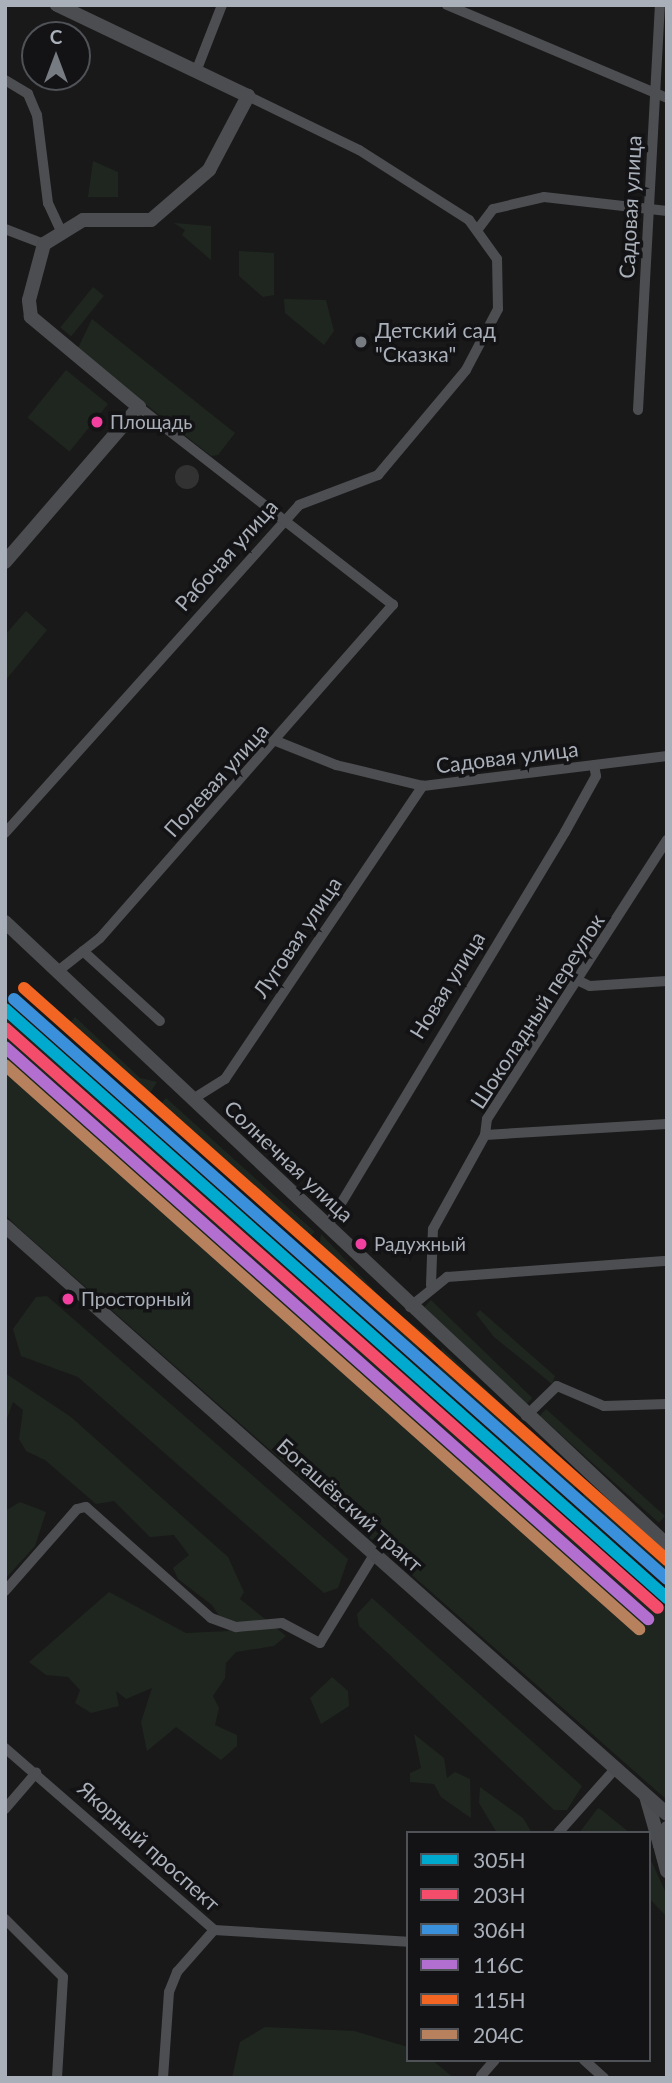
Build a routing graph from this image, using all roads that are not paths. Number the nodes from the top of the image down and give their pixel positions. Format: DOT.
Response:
graph roads {
  1 [pos="57,5"];
  2 [pos="222,5"];
  3 [pos="447,5"];
  4 [pos="660,5"];
  5 [pos="197,69"];
  6 [pos="5,80"];
  7 [pos="653,92"];
  8 [pos="248,96"];
  9 [pos="667,98"];
  10 [pos="650,210"];
  11 [pos="667,211"];
  12 [pos="5,229"];
  13 [pos="60,229"];
  14 [pos="478,229"];
  15 [pos="44,244"];
  16 [pos="139,407"];
  17 [pos="638,410"];
  18 [pos="286,520"];
  19 [pos="5,562"];
  20 [pos="276,741"];
  21 [pos="667,756"];
  22 [pos="594,765"];
  23 [pos="423,786"];
  24 [pos="5,833"];
  25 [pos="667,840"];
  26 [pos="5,922"];
  27 [pos="83,951"];
  28 [pos="58,971"];
  29 [pos="577,980"];
  30 [pos="667,981"];
  31 [pos="160,1021"];
  32 [pos="193,1099"];
  33 [pos="667,1124"];
  34 [pos="485,1135"];
  35 [pos="328,1225"];
  36 [pos="5,1227"];
  37 [pos="667,1261"];
  38 [pos="431,1285"];
  39 [pos="410,1307"];
  40 [pos="667,1404"];
  41 [pos="526,1416"];
  42 [pos="667,1545"];
  43 [pos="374,1555"];
  44 [pos="5,1591"];
  45 [pos="5,1748"];
  46 [pos="615,1769"];
  47 [pos="36,1773"];
  48 [pos="646,1796"];
  49 [pos="5,1809"];
  50 [pos="667,1814"];
  51 [pos="667,1828"];
  52 [pos="560,1831"];
  53 [pos="664,1841"];
  54 [pos="667,1871"];
  55 [pos="5,1919"];
  56 [pos="214,1930"];
  57 [pos="406,1941"];
  58 [pos="493,2062"];
  59 [pos="586,2062"];
  60 [pos="481,2076"];
  61 [pos="57,2078"];
  62 [pos="163,2078"];
  63 [pos="604,2078"];
  1 -- 5 [label="street, Рабочая улица"];
  2 -- 5 [label="street"];
  3 -- 7 [label="street"];
  4 -- 7 [label="street, Садовая улица"];
  5 -- 8 [label="street, Рабочая улица"];
  6 -- 13 [label="street"];
  7 -- 9 [label="street"];
  7 -- 10 [label="street, Садовая улица"];
  8 -- 13 [label="street"];
  8 -- 14 [label="street, Рабочая улица"];
  10 -- 11 [label="street"];
  10 -- 14 [label="street"];
  10 -- 17 [label="street, Садовая улица"];
  12 -- 15 [label="street"];
  13 -- 15 [label="street"];
  14 -- 18 [label="street, Рабочая улица"];
  15 -- 16 [label="street"];
  16 -- 18 [label="street"];
  16 -- 19 [label="street"];
  18 -- 20 [label="street, Полевая улица"];
  18 -- 24 [label="street, Рабочая улица"];
  20 -- 23 [label="street, Садовая улица"];
  20 -- 27 [label="street, Полевая улица"];
  21 -- 22 [label="street, Садовая улица"];
  22 -- 23 [label="street, Садовая улица"];
  22 -- 35 [label="street, Новая улица"];
  23 -- 32 [label="street, Луговая улица"];
  25 -- 29 [label="street, Шоколадный переулок"];
  26 -- 28 [label="street, Солнечная улица"];
  27 -- 28 [label="street, Полевая улица"];
  27 -- 31 [label="street"];
  28 -- 32 [label="street, Солнечная улица"];
  29 -- 30 [label="street"];
  29 -- 34 [label="street, Шоколадный переулок"];
  32 -- 35 [label="street, Солнечная улица"];
  33 -- 34 [label="street"];
  34 -- 38 [label="street, Шоколадный переулок"];
  35 -- 39 [label="street, Солнечная улица"];
  36 -- 43 [label="main road, Богашёвский тракт"];
  37 -- 38 [label="street"];
  38 -- 39 [label="street"];
  39 -- 41 [label="street, Солнечная улица"];
  40 -- 41 [label="street"];
  41 -- 42 [label="street, Солнечная улица"];
  43 -- 44 [label="street"];
  43 -- 46 [label="main road, Богашёвский тракт"];
  45 -- 47 [label="street, Якорный проспект"];
  46 -- 48 [label="main road, Богашёвский тракт"];
  46 -- 52 [label="street"];
  47 -- 49 [label="street"];
  47 -- 56 [label="street, Якорный проспект"];
  48 -- 50 [label="main road, Богашёвский тракт"];
  48 -- 53 [label="street"];
  51 -- 53 [label="street"];
  53 -- 54 [label="street"];
  55 -- 61 [label="street"];
  56 -- 57 [label="street, Якорный проспект"];
  56 -- 62 [label="street"];
  58 -- 60 [label="street"];
  59 -- 63 [label="street"];
}
